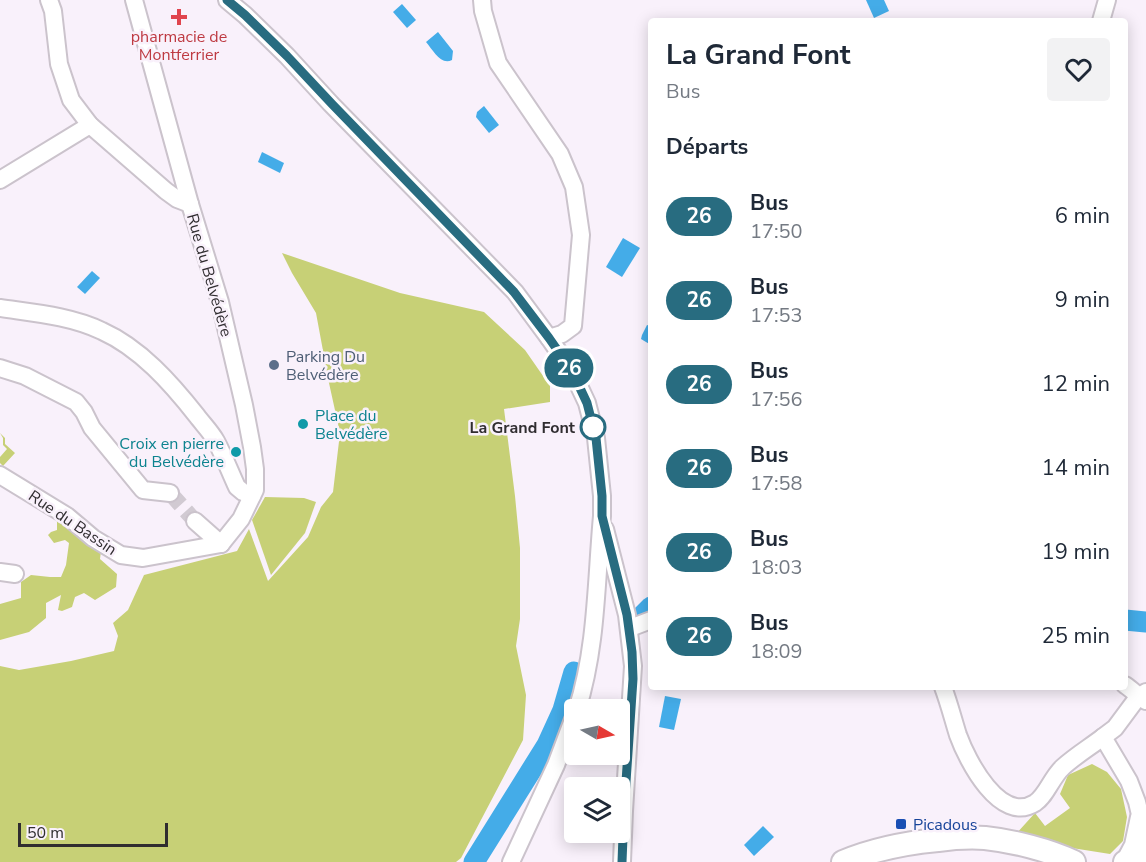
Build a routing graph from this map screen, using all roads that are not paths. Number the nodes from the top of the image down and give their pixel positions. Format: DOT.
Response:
graph roads {
  1 [pos="49,0"];
  2 [pos="134,0"];
  3 [pos="227,0"];
  4 [pos="482,0"];
  5 [pos="1107,0"];
  6 [pos="1102,18"];
  7 [pos="90,125"];
  8 [pos="0,180"];
  9 [pos="190,204"];
  10 [pos="0,308"];
  11 [pos="549,338"];
  12 [pos="0,368"];
  13 [pos="0,475"];
  14 [pos="170,493"];
  15 [pos="252,496"];
  16 [pos="602,516"];
  17 [pos="195,521"];
  18 [pos="221,544"];
  19 [pos="648,621"];
  20 [pos="630,628"];
  21 [pos="1128,687"];
  22 [pos="944,690"];
  23 [pos="1143,697"];
  24 [pos="580,699"];
  25 [pos="1103,737"];
  26 [pos="564,744"];
  27 [pos="1139,816"];
  28 [pos="1146,840"];
  29 [pos="1146,856"];
  30 [pos="511,862"];
  31 [pos="622,862"];
  32 [pos="843,862"];
  33 [pos="1074,862"];
  34 [pos="1125,862"];
  1 -- 7 [label="street"];
  2 -- 9 [label="street, Rue du Belvédère"];
  3 -- 11 [label="street"];
  4 -- 11 [label="street"];
  5 -- 6 [label="street"];
  7 -- 8 [label="street"];
  7 -- 9 [label="street"];
  9 -- 15 [label="street, Rue du Belvédère"];
  10 -- 15 [label="street"];
  11 -- 16 [label="street"];
  12 -- 14 [label="street"];
  13 -- 18 [label="street, Rue du Bassin"];
  15 -- 18 [label="street, Rue du Belvédère"];
  16 -- 20 [label="street"];
  16 -- 24 [label="street"];
  17 -- 18 [label="street"];
  19 -- 20 [label="street"];
  20 -- 31 [label="street"];
  21 -- 23 [label="street"];
  22 -- 25 [label="street"];
  23 -- 25 [label="street"];
  25 -- 27 [label="street"];
  26 -- 30 [label="street"];
  27 -- 28 [label="street"];
  27 -- 34 [label="street"];
  29 -- 34 [label="street"];
  32 -- 33 [label="street"];
}
